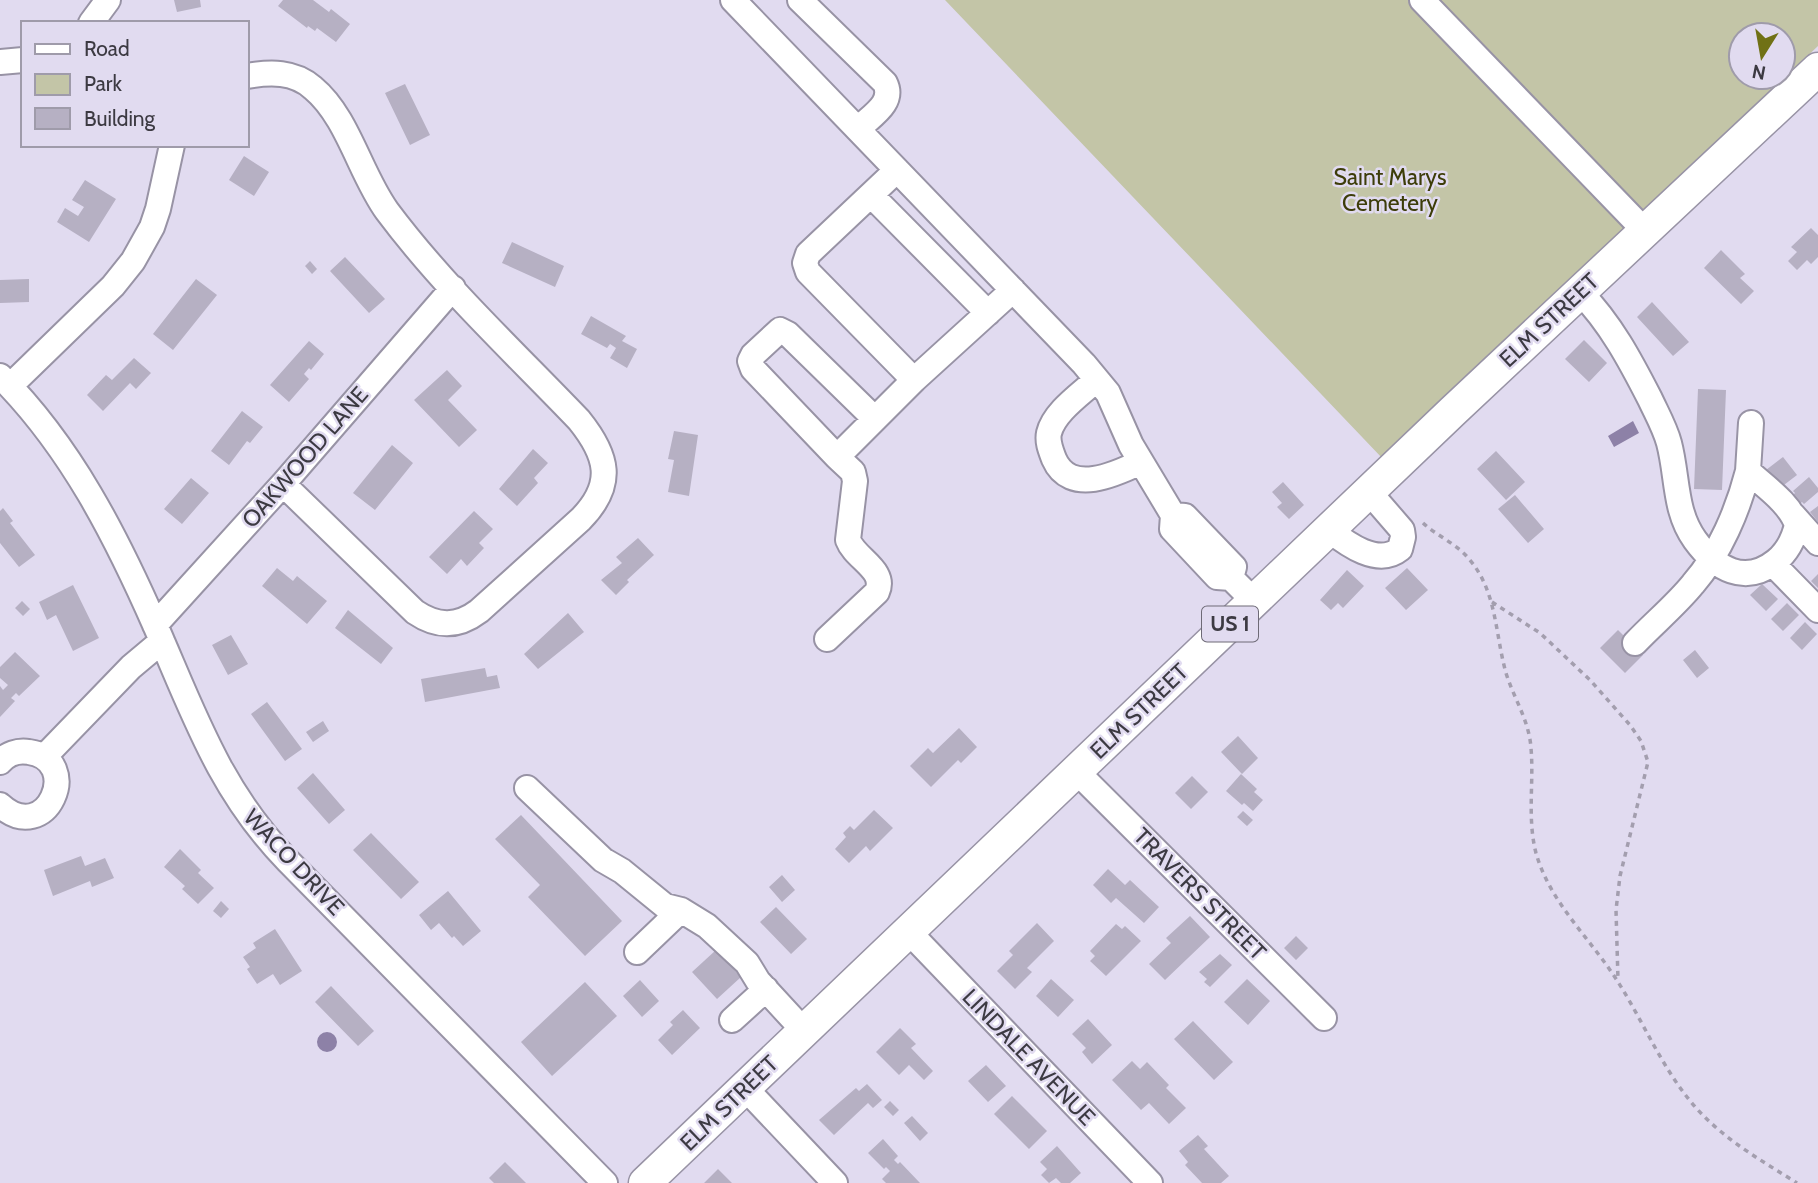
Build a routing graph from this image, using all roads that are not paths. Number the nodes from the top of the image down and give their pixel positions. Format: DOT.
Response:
graph roads {
  1 [pos="733,0"];
  2 [pos="800,0"];
  3 [pos="1422,0"];
  4 [pos="21,60"];
  5 [pos="0,62"];
  6 [pos="1818,69"];
  7 [pos="248,76"];
  8 [pos="858,129"];
  9 [pos="172,147"];
  10 [pos="897,170"];
  11 [pos="871,195"];
  12 [pos="1645,231"];
  13 [pos="453,288"];
  14 [pos="1013,290"];
  15 [pos="1580,292"];
  16 [pos="988,313"];
  17 [pos="914,380"];
  18 [pos="1096,380"];
  19 [pos="5,381"];
  20 [pos="875,419"];
  21 [pos="1751,423"];
  22 [pos="838,457"];
  23 [pos="1141,463"];
  24 [pos="1748,471"];
  25 [pos="283,484"];
  26 [pos="1378,501"];
  27 [pos="1793,515"];
  28 [pos="1329,530"];
  29 [pos="1818,543"];
  30 [pos="1711,559"];
  31 [pos="1773,564"];
  32 [pos="1254,601"];
  33 [pos="1818,610"];
  34 [pos="158,633"];
  35 [pos="827,639"];
  36 [pos="1635,643"];
  37 [pos="44,757"];
  38 [pos="0,762"];
  39 [pos="1076,771"];
  40 [pos="527,788"];
  41 [pos="0,805"];
  42 [pos="681,910"];
  43 [pos="908,931"];
  44 [pos="637,952"];
  45 [pos="766,989"];
  46 [pos="1324,1018"];
  47 [pos="732,1020"];
  48 [pos="804,1031"];
  49 [pos="745,1088"];
  50 [pos="605,1183"];
  51 [pos="645,1183"];
  52 [pos="835,1183"];
  53 [pos="1150,1183"];
  1 -- 8 [label="street"];
  2 -- 8 [label="street"];
  3 -- 12 [label="street"];
  4 -- 5 [label="street"];
  6 -- 12 [label="main road, ELM STREET / US 1"];
  7 -- 13 [label="street"];
  8 -- 10 [label="street"];
  9 -- 19 [label="street"];
  10 -- 11 [label="street"];
  10 -- 14 [label="street"];
  11 -- 16 [label="street"];
  11 -- 17 [label="street"];
  12 -- 15 [label="main road, ELM STREET / US 1"];
  13 -- 25 [label="street, OAKWOOD LANE"];
  13 -- 25 [label="street"];
  14 -- 16 [label="street"];
  14 -- 18 [label="street"];
  15 -- 26 [label="main road, ELM STREET / US 1"];
  15 -- 30 [label="street"];
  16 -- 17 [label="street"];
  17 -- 20 [label="street"];
  18 -- 23 [label="street"];
  18 -- 23 [label="street"];
  19 -- 34 [label="street, WACO DRIVE"];
  20 -- 22 [label="street"];
  20 -- 22 [label="street"];
  21 -- 24 [label="street"];
  22 -- 35 [label="street"];
  23 -- 32 [label="street"];
  24 -- 27 [label="street"];
  24 -- 30 [label="street"];
  25 -- 34 [label="street, OAKWOOD LANE"];
  26 -- 28 [label="main road, ELM STREET / US 1"];
  26 -- 28 [label="street"];
  27 -- 29 [label="street"];
  27 -- 31 [label="street"];
  28 -- 32 [label="main road, ELM STREET / US 1"];
  30 -- 31 [label="street"];
  30 -- 36 [label="street"];
  31 -- 33 [label="street"];
  32 -- 39 [label="main road, ELM STREET / US 1"];
  34 -- 37 [label="street, OAKWOOD LANE"];
  34 -- 50 [label="street, WACO DRIVE"];
  37 -- 38 [label="street"];
  37 -- 41 [label="street"];
  39 -- 43 [label="main road, ELM STREET / US 1"];
  39 -- 46 [label="street, TRAVERS STREET"];
  40 -- 42 [label="street"];
  42 -- 44 [label="street"];
  42 -- 45 [label="street"];
  43 -- 48 [label="main road, ELM STREET / US 1"];
  43 -- 53 [label="street, LINDALE AVENUE"];
  45 -- 47 [label="street"];
  45 -- 48 [label="street"];
  48 -- 49 [label="main road, ELM STREET / US 1"];
  49 -- 51 [label="main road, ELM STREET / US 1"];
  49 -- 52 [label="street"];
}
